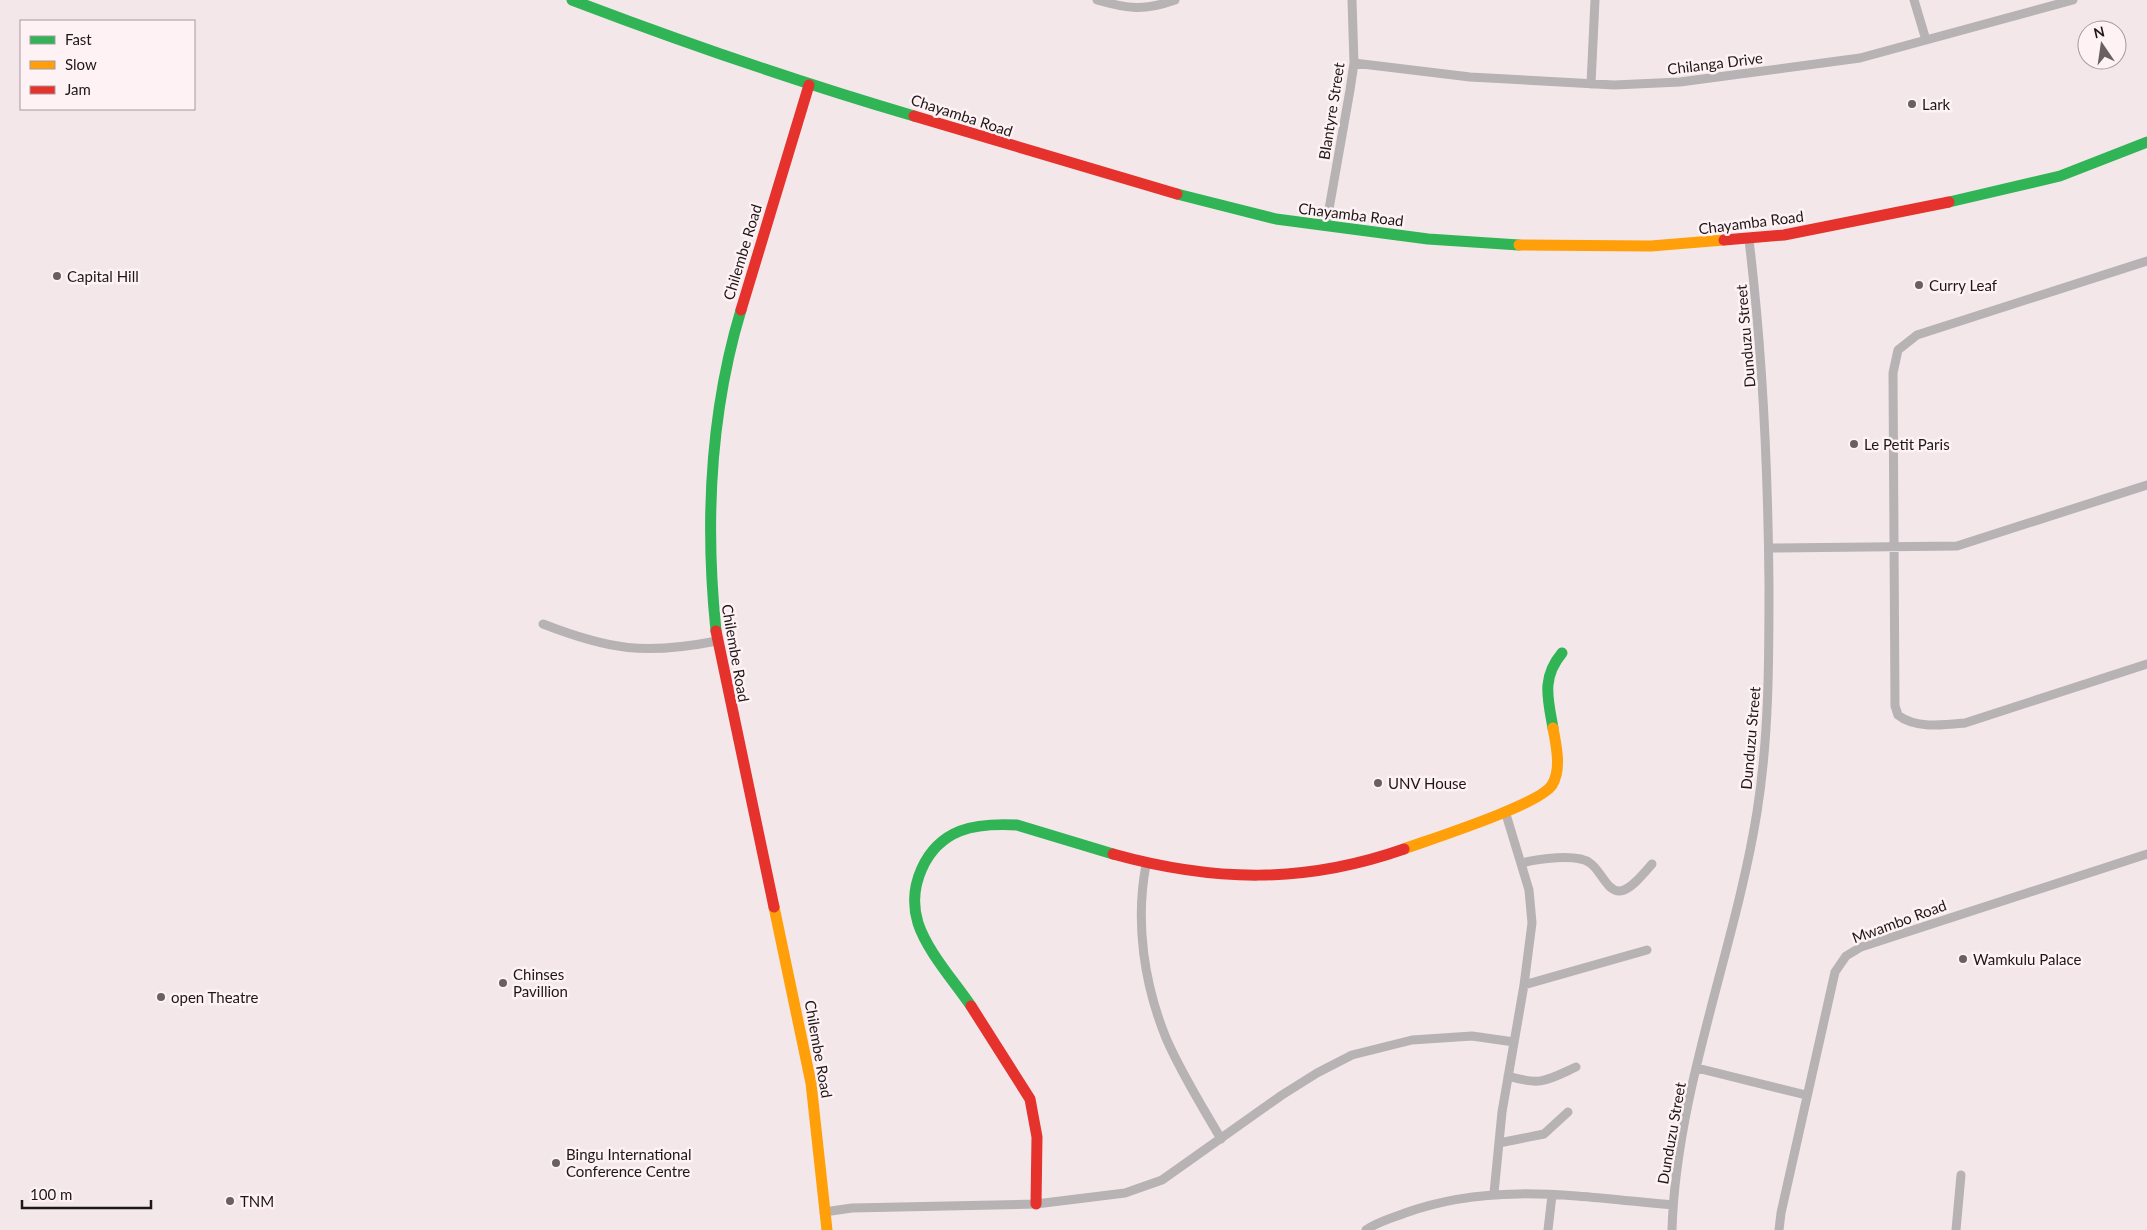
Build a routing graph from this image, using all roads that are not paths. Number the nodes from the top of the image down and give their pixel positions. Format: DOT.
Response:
graph roads {
  1 [pos="572,0"];
  2 [pos="1097,0"];
  3 [pos="1175,0"];
  4 [pos="1352,0"];
  5 [pos="1595,0"];
  6 [pos="1914,0"];
  7 [pos="2073,0"];
  8 [pos="1926,40"];
  9 [pos="1354,63"];
  10 [pos="1592,84"];
  11 [pos="809,85"];
  12 [pos="2147,142"];
  13 [pos="1326,226"];
  14 [pos="1749,240"];
  15 [pos="2147,260"];
  16 [pos="2147,485"];
  17 [pos="1769,548"];
  18 [pos="1894,548"];
  19 [pos="543,624"];
  20 [pos="717,641"];
  21 [pos="1562,653"];
  22 [pos="2147,664"];
  23 [pos="1505,811"];
  24 [pos="2147,854"];
  25 [pos="1522,864"];
  26 [pos="1652,864"];
  27 [pos="1146,865"];
  28 [pos="1647,950"];
  29 [pos="1524,985"];
  30 [pos="1514,1042"];
  31 [pos="1576,1067"];
  32 [pos="1698,1068"];
  33 [pos="1508,1076"];
  34 [pos="1806,1094"];
  35 [pos="1568,1112"];
  36 [pos="1221,1139"];
  37 [pos="1499,1143"];
  38 [pos="1961,1175"];
  39 [pos="1494,1193"];
  40 [pos="1552,1195"];
  41 [pos="1036,1204"];
  42 [pos="1673,1205"];
  43 [pos="824,1212"];
  44 [pos="827,1230"];
  45 [pos="1366,1230"];
  46 [pos="1548,1230"];
  47 [pos="1672,1230"];
  48 [pos="1779,1230"];
  49 [pos="1956,1230"];
  1 -- 11 [label="street, Chayamba Road"];
  2 -- 3 [label="street"];
  4 -- 9 [label="street, Blantyre Street"];
  5 -- 10 [label="street"];
  6 -- 8 [label="street"];
  7 -- 8 [label="street, Chilanga Drive"];
  8 -- 10 [label="street, Chilanga Drive"];
  9 -- 10 [label="street, Chilanga Drive"];
  9 -- 13 [label="street, Blantyre Street"];
  11 -- 13 [label="street, Chayamba Road"];
  11 -- 20 [label="street, Chilembe Road"];
  12 -- 14 [label="street, Chayamba Road"];
  13 -- 14 [label="street, Chayamba Road"];
  14 -- 17 [label="street, Dunduzu Street"];
  15 -- 18 [label="street"];
  16 -- 18 [label="street"];
  17 -- 18 [label="street"];
  17 -- 32 [label="street, Dunduzu Street"];
  18 -- 22 [label="street"];
  19 -- 20 [label="street"];
  20 -- 43 [label="street, Chilembe Road"];
  21 -- 23 [label="street"];
  23 -- 25 [label="street"];
  23 -- 27 [label="street"];
  24 -- 34 [label="street, Mwambo Road"];
  25 -- 26 [label="street"];
  25 -- 29 [label="street"];
  27 -- 36 [label="street"];
  27 -- 41 [label="street"];
  28 -- 29 [label="street"];
  29 -- 30 [label="street"];
  30 -- 33 [label="street"];
  30 -- 36 [label="street"];
  31 -- 33 [label="street"];
  32 -- 34 [label="street"];
  32 -- 42 [label="street, Dunduzu Street"];
  33 -- 37 [label="street"];
  34 -- 48 [label="street, Mwambo Road"];
  35 -- 37 [label="street"];
  36 -- 41 [label="street"];
  37 -- 39 [label="street"];
  38 -- 49 [label="street"];
  39 -- 40 [label="street"];
  39 -- 45 [label="street"];
  40 -- 42 [label="street"];
  40 -- 46 [label="street"];
  41 -- 43 [label="street"];
  42 -- 47 [label="street, Dunduzu Street"];
  43 -- 44 [label="street, Chilembe Road"];
}
